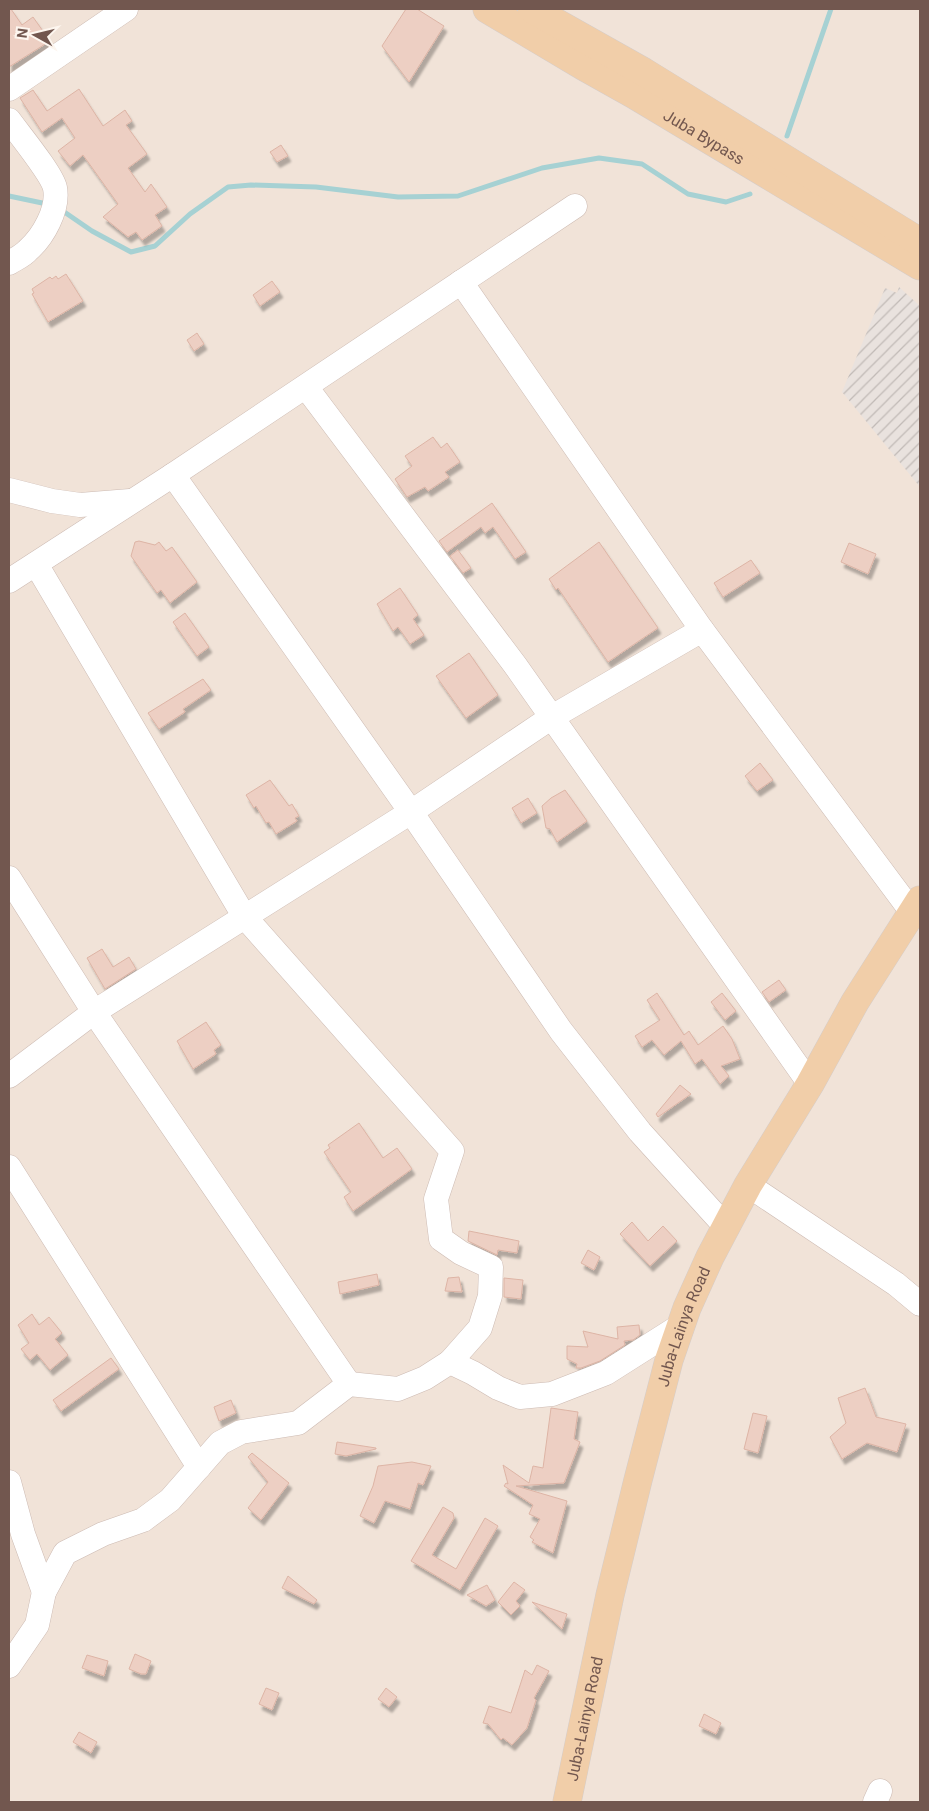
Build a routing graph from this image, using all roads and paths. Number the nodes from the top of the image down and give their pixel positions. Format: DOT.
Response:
graph roads {
  1 [pos="126,9"];
  2 [pos="487,9"];
  3 [pos="537,11"];
  4 [pos="9,89"];
  5 [pos="9,120"];
  6 [pos="575,206"];
  7 [pos="920,242"];
  8 [pos="9,263"];
  9 [pos="920,266"];
  10 [pos="461,282"];
  11 [pos="306,387"];
  12 [pos="173,475"];
  13 [pos="9,490"];
  14 [pos="132,501"];
  15 [pos="18,569"];
  16 [pos="702,630"];
  17 [pos="552,717"];
  18 [pos="411,812"];
  19 [pos="9,878"];
  20 [pos="916,906"];
  21 [pos="244,916"];
  22 [pos="94,1012"];
  23 [pos="9,1076"];
  24 [pos="810,1084"];
  25 [pos="9,1167"];
  26 [pos="748,1185"];
  27 [pos="726,1227"];
  28 [pos="920,1304"];
  29 [pos="680,1326"];
  30 [pos="450,1362"];
  31 [pos="348,1384"];
  32 [pos="199,1467"];
  33 [pos="9,1482"];
  34 [pos="44,1592"];
  35 [pos="9,1666"];
  36 [pos="567,1802"];
  1 -- 4 [label="street"];
  2 -- 9 [label="main road, Juba Bypass"];
  3 -- 7 [label="main road, Juba Bypass"];
  5 -- 8 [label="street"];
  6 -- 10 [label="street"];
  10 -- 11 [label="street"];
  10 -- 16 [label="street"];
  11 -- 12 [label="street"];
  11 -- 17 [label="street"];
  12 -- 14 [label="street"];
  12 -- 18 [label="street"];
  13 -- 14 [label="street"];
  14 -- 15 [label="street"];
  15 -- 21 [label="street"];
  16 -- 17 [label="street"];
  16 -- 20 [label="street"];
  17 -- 18 [label="street"];
  17 -- 24 [label="street"];
  18 -- 21 [label="street"];
  18 -- 27 [label="street"];
  19 -- 22 [label="street"];
  20 -- 24 [label="main road, Juba-Lainya Road"];
  21 -- 22 [label="street"];
  21 -- 30 [label="street"];
  22 -- 23 [label="street"];
  22 -- 31 [label="street"];
  24 -- 26 [label="main road, Juba-Lainya Road"];
  25 -- 32 [label="street"];
  26 -- 27 [label="main road, Juba-Lainya Road"];
  26 -- 28 [label="street"];
  27 -- 29 [label="main road, Juba-Lainya Road"];
  29 -- 30 [label="street"];
  29 -- 36 [label="main road, Juba-Lainya Road"];
  30 -- 31 [label="street"];
  31 -- 32 [label="street"];
  32 -- 34 [label="street"];
  33 -- 34 [label="street"];
  34 -- 35 [label="street"];
}
